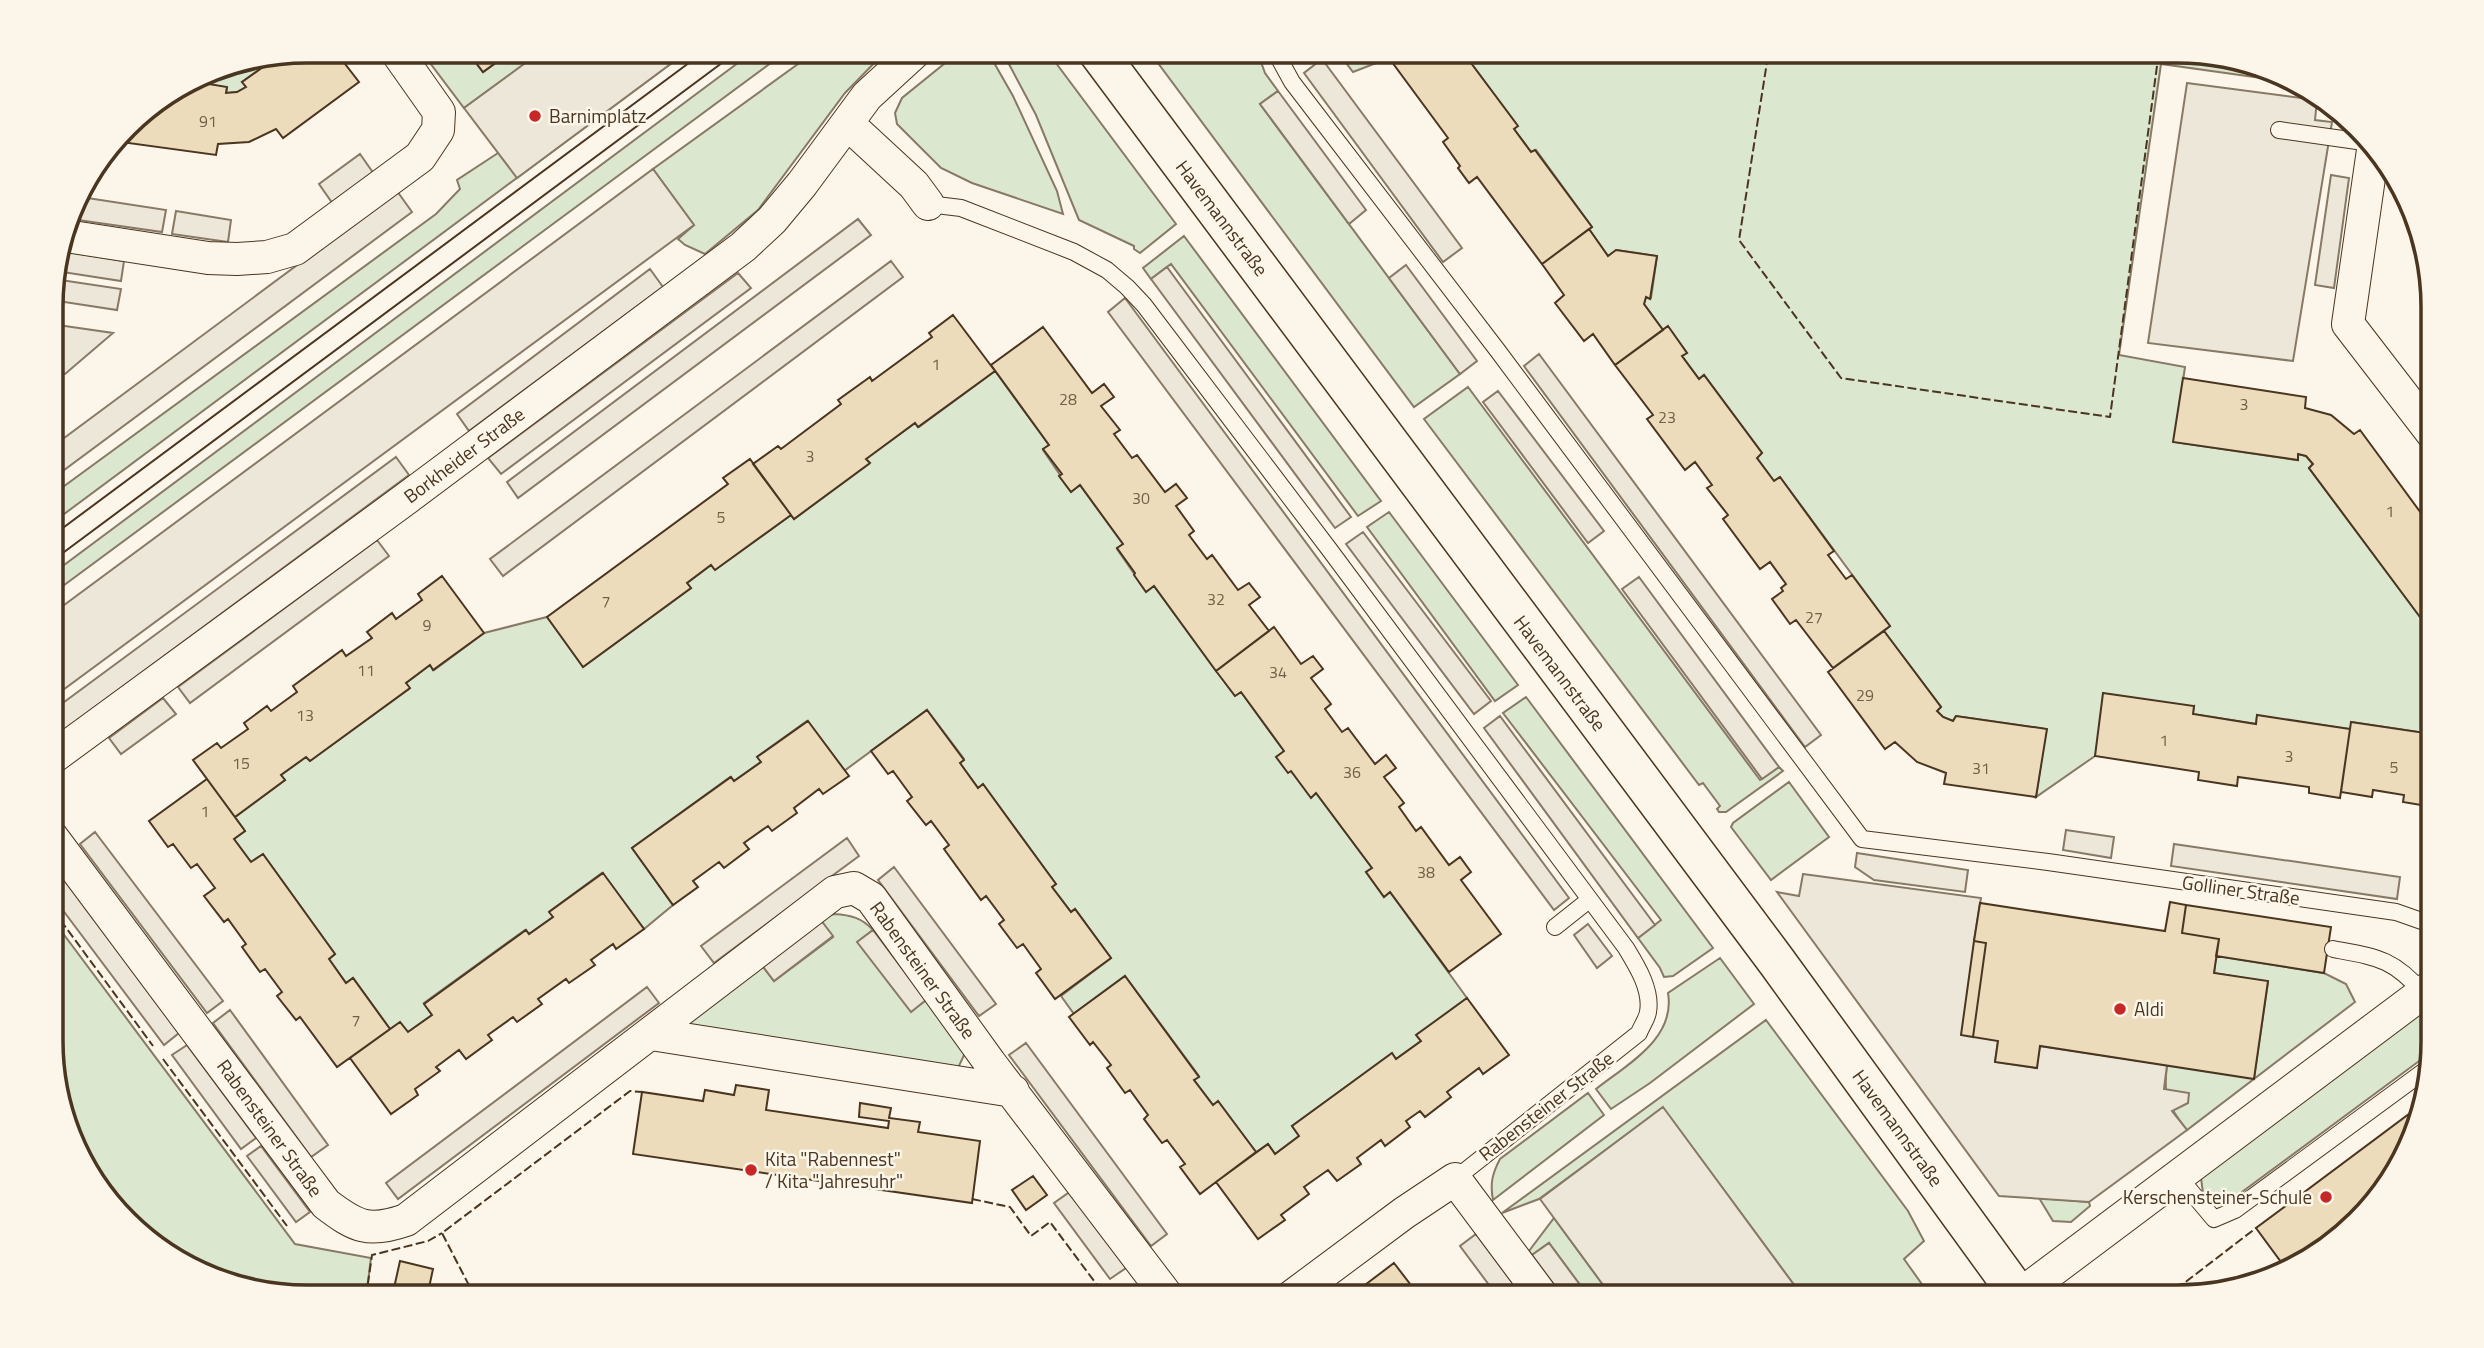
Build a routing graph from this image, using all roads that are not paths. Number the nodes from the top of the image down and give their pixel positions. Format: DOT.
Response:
graph roads {
  1 [pos="1282,63"];
  2 [pos="405,64"];
  3 [pos="902,64"];
  4 [pos="1106,64"];
  5 [pos="847,122"];
  6 [pos="2279,130"];
  7 [pos="2355,141"];
  8 [pos="2371,161"];
  9 [pos="928,204"];
  10 [pos="74,237"];
  11 [pos="2421,419"];
  12 [pos="63,750"];
  13 [pos="63,852"];
  14 [pos="1590,900"];
  15 [pos="2421,918"];
  16 [pos="1555,927"];
  17 [pos="2333,948"];
  18 [pos="2421,984"];
  19 [pos="2421,994"];
  20 [pos="650,1034"];
  21 [pos="2418,1076"];
  22 [pos="1013,1091"];
  23 [pos="2177,1175"];
  24 [pos="1455,1179"];
  25 [pos="1309,1284"];
  26 [pos="1534,1284"];
  27 [pos="2010,1284"];
  28 [pos="2035,1284"];
  29 [pos="1159,1285"];
  1 -- 15 [label="lane, Golliner Straße"];
  2 -- 10 [label="street"];
  3 -- 5 [label="street"];
  4 -- 27 [label="main road, Havemannstraße"];
  5 -- 9 [label="street"];
  5 -- 12 [label="street, Borkheider Straße"];
  6 -- 7 [label="lane"];
  8 -- 11 [label="street"];
  9 -- 14 [label="lane"];
  13 -- 20 [label="street, Rabensteiner Straße"];
  14 -- 16 [label="lane"];
  14 -- 24 [label="lane, Rabensteiner Straße"];
  17 -- 18 [label="lane"];
  19 -- 23 [label="street"];
  20 -- 22 [label="street"];
  20 -- 22 [label="street, Rabensteiner Straße"];
  21 -- 23 [label="lane"];
  22 -- 29 [label="street, Rabensteiner Straße"];
  23 -- 28 [label="street"];
  24 -- 25 [label="street, Rabensteiner Straße"];
  24 -- 26 [label="street"];
}
